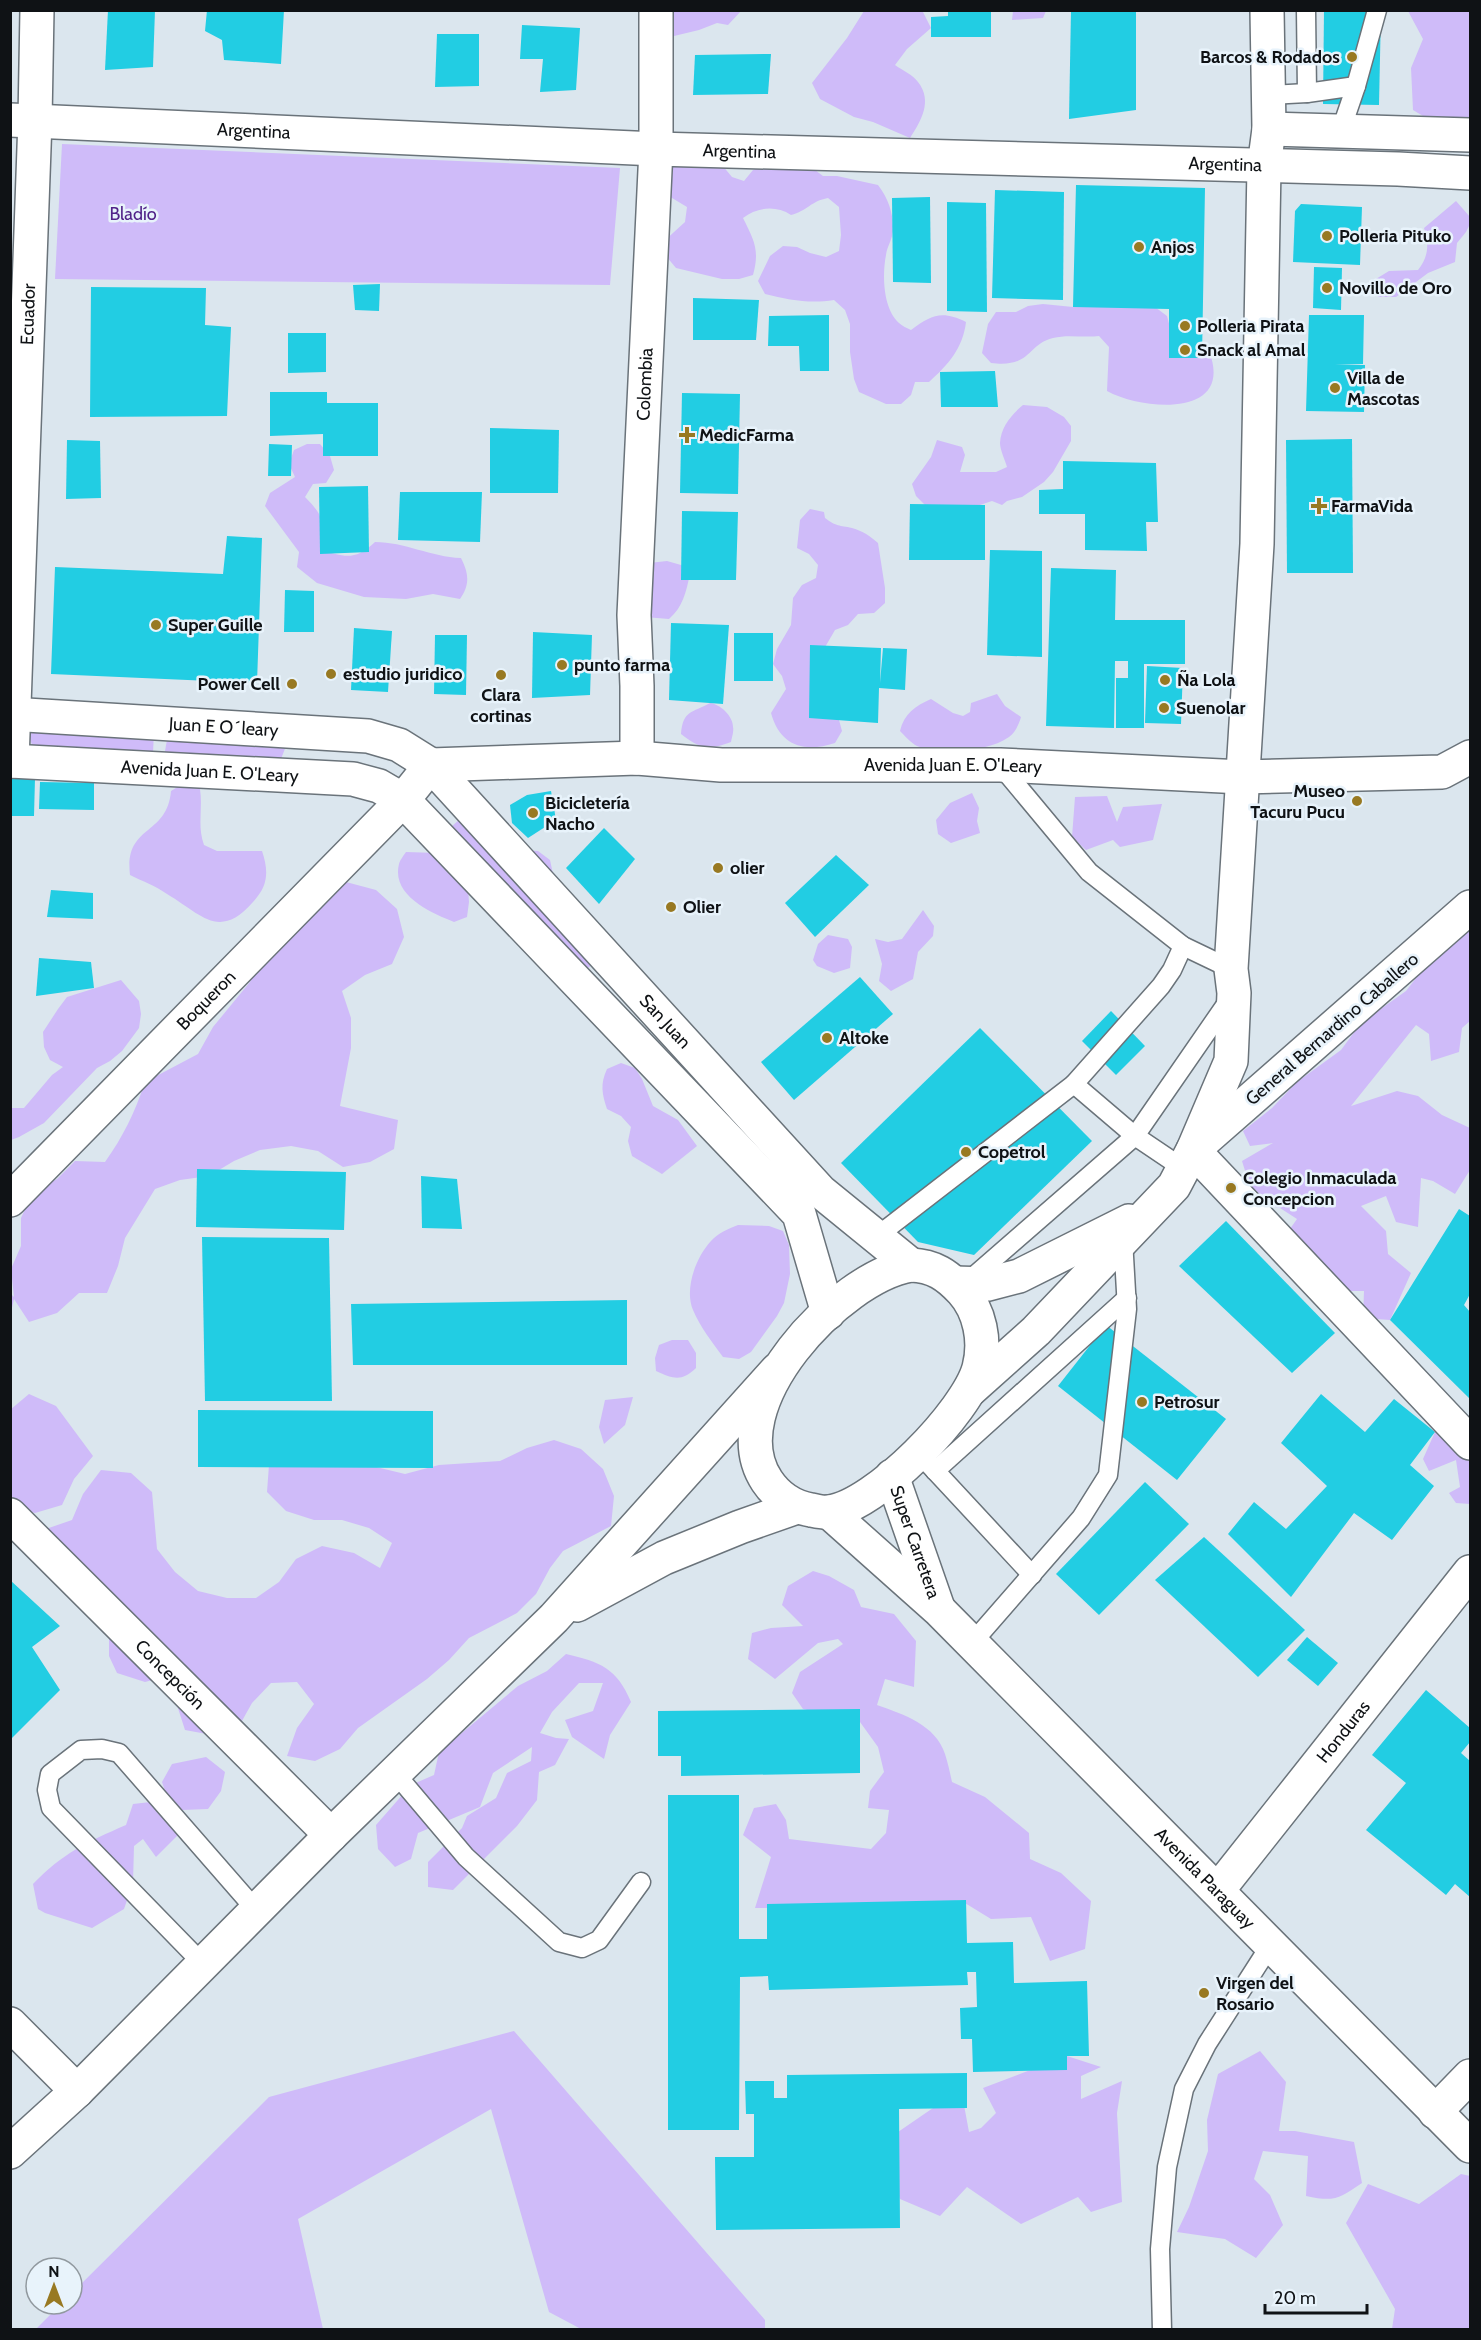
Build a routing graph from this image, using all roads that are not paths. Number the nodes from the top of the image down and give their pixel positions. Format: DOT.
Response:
graph roads {
  1 [pos="37,10"];
  2 [pos="656,10"];
  3 [pos="1267,10"];
  4 [pos="1306,10"];
  5 [pos="1377,10"];
  6 [pos="1356,86"];
  7 [pos="1307,93"];
  8 [pos="1268,95"];
  9 [pos="23,120"];
  10 [pos="1269,129"];
  11 [pos="1341,130"];
  12 [pos="1470,135"];
  13 [pos="656,149"];
  14 [pos="1264,167"];
  15 [pos="1470,173"];
  16 [pos="12,714"];
  17 [pos="1470,757"];
  18 [pos="637,758"];
  19 [pos="11,761"];
  20 [pos="431,765"];
  21 [pos="1000,765"];
  22 [pos="1242,777"];
  23 [pos="403,800"];
  24 [pos="1470,907"];
  25 [pos="1183,946"];
  26 [pos="1232,981"];
  27 [pos="1074,1084"];
  28 [pos="1135,1136"];
  29 [pos="1188,1160"];
  30 [pos="14,1190"];
  31 [pos="1149,1211"];
  32 [pos="876,1237"];
  33 [pos="1123,1239"];
  34 [pos="911,1265"];
  35 [pos="960,1283"];
  36 [pos="1127,1298"];
  37 [pos="828,1313"];
  38 [pos="777,1370"];
  39 [pos="970,1390"];
  40 [pos="1470,1443"];
  41 [pos="927,1463"];
  42 [pos="892,1476"];
  43 [pos="797,1507"];
  44 [pos="829,1512"];
  45 [pos="10,1515"];
  46 [pos="1470,1572"];
  47 [pos="1032,1575"];
  48 [pos="939,1610"];
  49 [pos="554,1618"];
  50 [pos="972,1643"];
  51 [pos="395,1773"];
  52 [pos="331,1835"];
  53 [pos="641,1882"];
  54 [pos="1218,1890"];
  55 [pos="256,1910"];
  56 [pos="1271,1944"];
  57 [pos="203,1964"];
  58 [pos="10,2024"];
  59 [pos="1470,2076"];
  60 [pos="77,2091"];
  61 [pos="1436,2112"];
  62 [pos="1470,2146"];
  63 [pos="10,2152"];
  64 [pos="1162,2330"];
  1 -- 9 [label="main road, Ecuador"];
  2 -- 13 [label="main road, Colombia"];
  3 -- 8 [label="main road"];
  4 -- 7 [label="lane"];
  5 -- 6 [label="lane"];
  6 -- 7 [label="lane"];
  6 -- 11 [label="lane"];
  7 -- 8 [label="lane"];
  8 -- 10 [label="main road"];
  9 -- 13 [label="main road, Argentina"];
  9 -- 16 [label="main road, Ecuador"];
  10 -- 11 [label="main road"];
  10 -- 14 [label="main road"];
  11 -- 12 [label="main road"];
  13 -- 14 [label="main road, Argentina"];
  13 -- 18 [label="main road, Colombia"];
  14 -- 15 [label="main road, Argentina"];
  14 -- 22 [label="main road"];
  16 -- 19 [label="main road, Ecuador"];
  16 -- 20 [label="main road, Juan E O´leary"];
  17 -- 22 [label="main road, Avenida Juan E. O'Leary"];
  18 -- 20 [label="main road, Avenida Juan E. O'Leary"];
  18 -- 21 [label="main road, Avenida Juan E. O'Leary"];
  19 -- 23 [label="main road, Avenida Juan E. O'Leary"];
  20 -- 23 [label="main road, Boqueron"];
  20 -- 32 [label="main road, San Juan"];
  21 -- 22 [label="main road, Avenida Juan E. O'Leary"];
  21 -- 25 [label="lane"];
  22 -- 26 [label="main road"];
  23 -- 30 [label="main road, Boqueron"];
  23 -- 37 [label="main road, San Juan"];
  24 -- 29 [label="main road, General Bernardino Caballero"];
  25 -- 26 [label="lane"];
  25 -- 27 [label="lane"];
  26 -- 28 [label="lane"];
  26 -- 29 [label="main road"];
  27 -- 28 [label="lane"];
  27 -- 32 [label="lane"];
  28 -- 29 [label="lane"];
  28 -- 35 [label="lane"];
  29 -- 31 [label="main road"];
  29 -- 40 [label="main road"];
  31 -- 33 [label="main road"];
  31 -- 35 [label="main road"];
  32 -- 34 [label="main road, San Juan"];
  33 -- 36 [label="lane"];
  33 -- 39 [label="main road"];
  34 -- 35 [label="main road"];
  34 -- 37 [label="main road"];
  35 -- 39 [label="main road"];
  36 -- 41 [label="lane"];
  36 -- 47 [label="lane"];
  37 -- 38 [label="main road"];
  38 -- 43 [label="main road"];
  38 -- 49 [label="main road"];
  39 -- 41 [label="main road"];
  41 -- 42 [label="main road"];
  41 -- 47 [label="lane"];
  42 -- 44 [label="main road"];
  42 -- 48 [label="main road, Super Carretera"];
  43 -- 44 [label="main road"];
  43 -- 49 [label="main road"];
  44 -- 48 [label="main road, Avenida Paraguay"];
  45 -- 52 [label="main road, Concepción"];
  46 -- 54 [label="main road, Honduras"];
  47 -- 50 [label="lane"];
  48 -- 50 [label="main road, Avenida Paraguay"];
  49 -- 51 [label="main road"];
  50 -- 54 [label="main road, Avenida Paraguay"];
  51 -- 52 [label="main road"];
  51 -- 53 [label="lane"];
  52 -- 55 [label="main road"];
  54 -- 56 [label="main road, Avenida Paraguay"];
  55 -- 57 [label="main road"];
  55 -- 57 [label="lane"];
  56 -- 61 [label="main road, Avenida Paraguay"];
  56 -- 64 [label="lane"];
  57 -- 60 [label="main road"];
  58 -- 60 [label="main road"];
  59 -- 61 [label="main road"];
  60 -- 63 [label="main road"];
  61 -- 62 [label="main road, Avenida Paraguay"];
}
